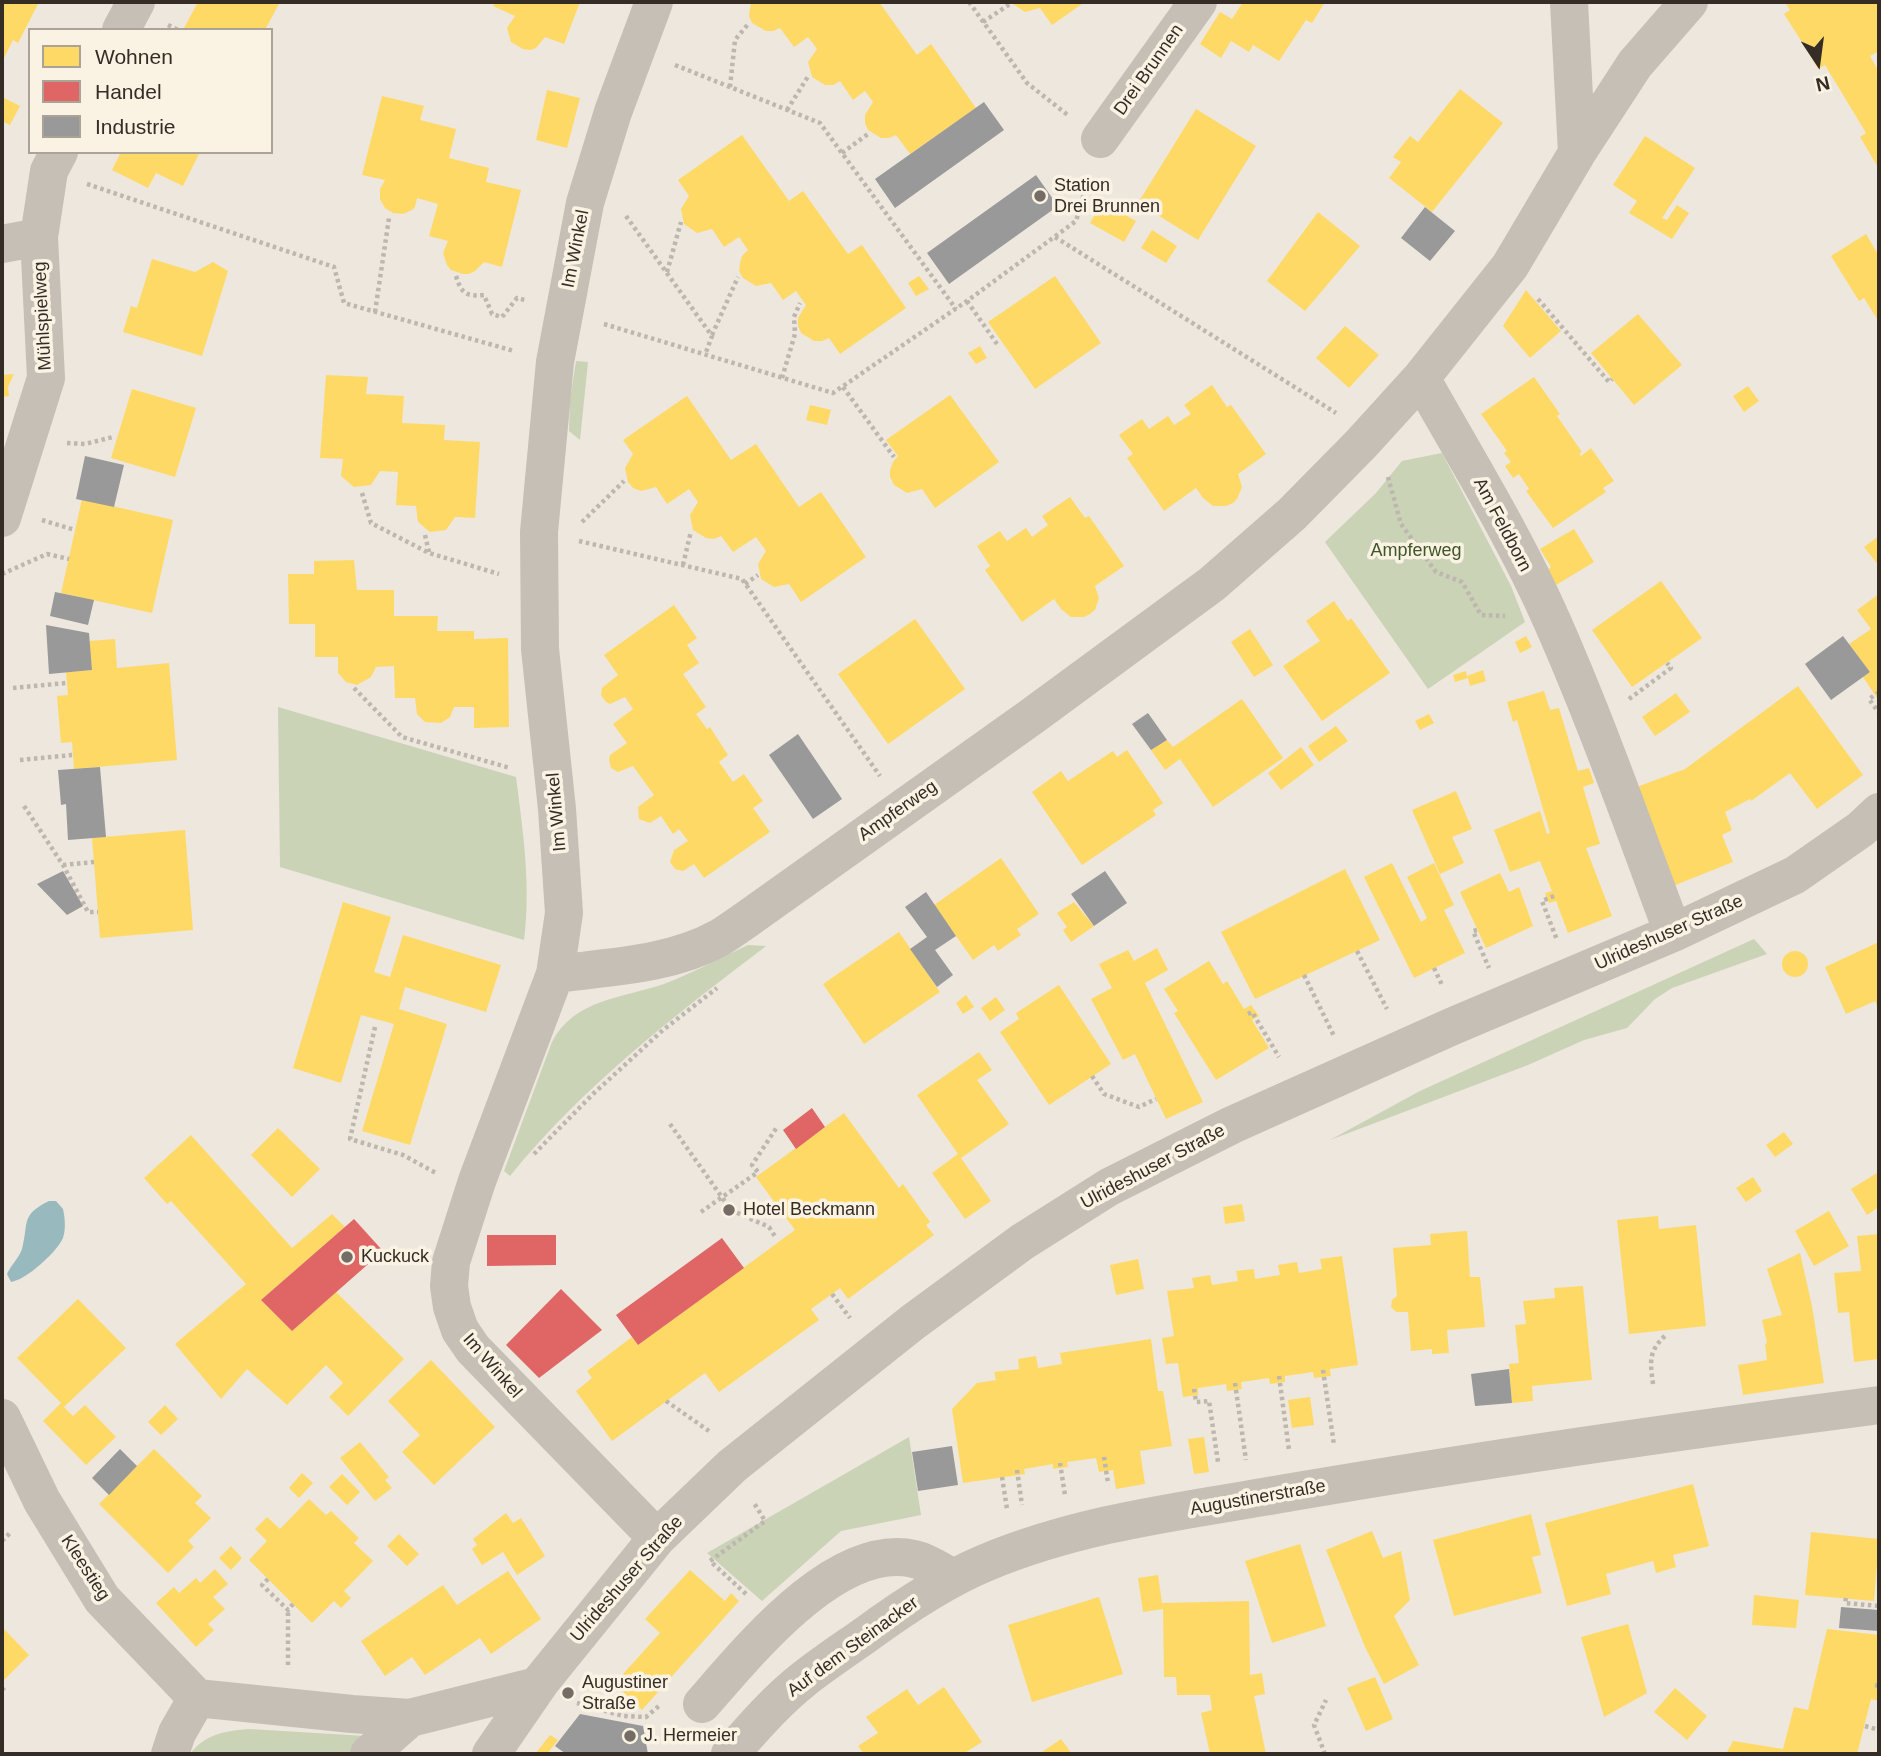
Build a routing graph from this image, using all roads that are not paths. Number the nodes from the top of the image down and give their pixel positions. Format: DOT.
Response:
graph roads {
  1 [pos="136,2"];
  2 [pos="654,2"];
  3 [pos="1198,2"];
  4 [pos="1570,2"];
  5 [pos="1689,2"];
  6 [pos="122,28"];
  7 [pos="1100,139"];
  8 [pos="1577,153"];
  9 [pos="54,162"];
  10 [pos="39,237"];
  11 [pos="2,244"];
  12 [pos="1421,378"];
  13 [pos="2,517"];
  14 [pos="1879,812"];
  15 [pos="1673,933"];
  16 [pos="555,974"];
  17 [pos="1879,1405"];
  18 [pos="2,1418"];
  19 [pos="657,1538"];
  20 [pos="953,1578"];
  21 [pos="537,1686"];
  22 [pos="197,1698"];
  23 [pos="702,1704"];
  24 [pos="410,1718"];
  25 [pos="170,1754"];
  26 [pos="369,1754"];
  27 [pos="491,1754"];
  28 [pos="730,1754"];
  1 -- 6 [label="street"];
  2 -- 16 [label="street, Im Winkel"];
  3 -- 7 [label="street, Drei Brunnen"];
  4 -- 8 [label="street"];
  5 -- 8 [label="street"];
  8 -- 12 [label="street"];
  9 -- 10 [label="street, Mühlspielweg"];
  10 -- 11 [label="street"];
  10 -- 13 [label="street, Mühlspielweg"];
  12 -- 15 [label="street, Am Feldborn"];
  12 -- 16 [label="street, Ampferweg"];
  14 -- 15 [label="street, Ulrideshuser Straße"];
  15 -- 19 [label="street, Ulrideshuser Straße"];
  16 -- 19 [label="street, Im Winkel"];
  17 -- 20 [label="street, Augustinerstraße"];
  18 -- 22 [label="street, Kleestieg"];
  19 -- 21 [label="street, Ulrideshuser Straße"];
  20 -- 23 [label="street"];
  20 -- 28 [label="street, Auf dem Steinacker"];
  21 -- 24 [label="street"];
  21 -- 27 [label="street, Ulrideshuser Straße"];
  22 -- 24 [label="street"];
  22 -- 25 [label="street"];
  24 -- 26 [label="street"];
}
